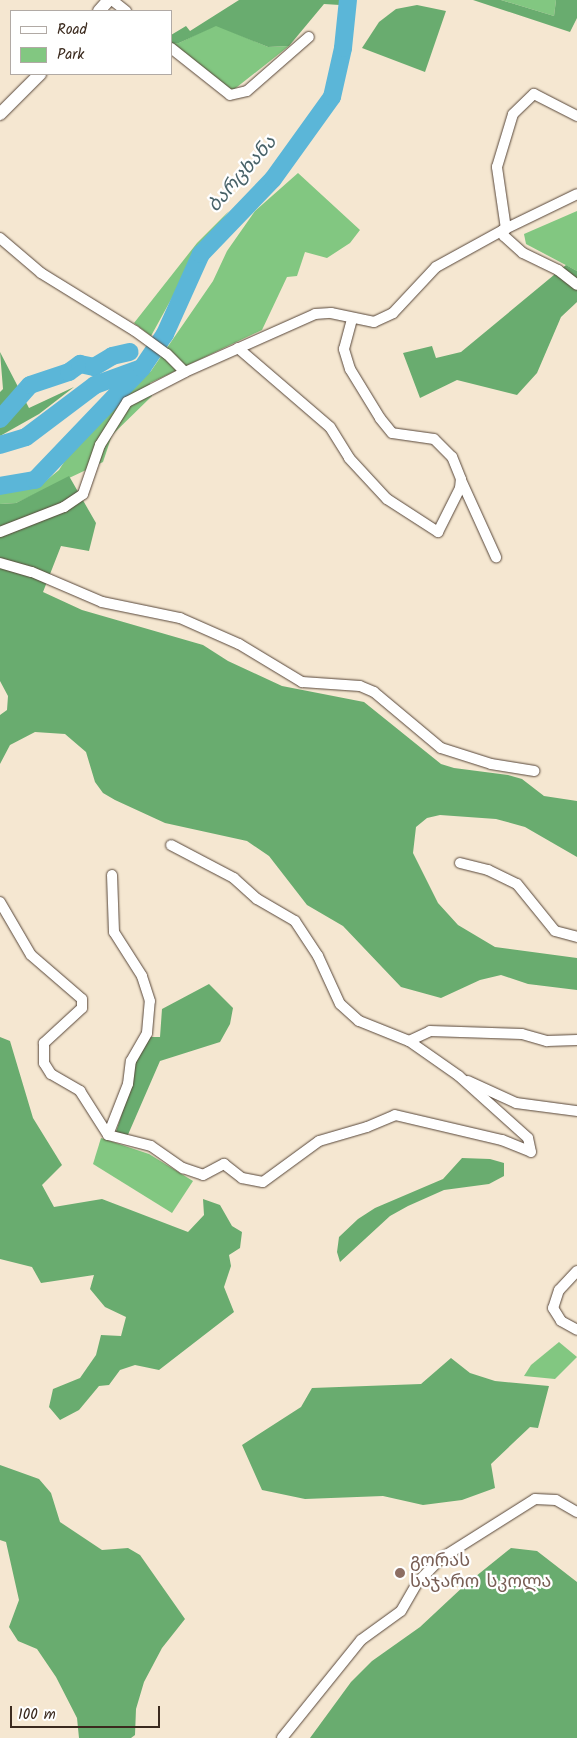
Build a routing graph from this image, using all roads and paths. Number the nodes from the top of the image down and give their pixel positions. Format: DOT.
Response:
graph roads {
  1 [pos="110,0"];
  2 [pos="99,10"];
  3 [pos="125,10"];
  4 [pos="309,37"];
  5 [pos="172,49"];
  6 [pos="39,75"];
  7 [pos="0,114"];
  8 [pos="577,116"];
  9 [pos="577,194"];
  10 [pos="505,229"];
  11 [pos="0,238"];
  12 [pos="575,282"];
  13 [pos="352,320"];
  14 [pos="238,348"];
  15 [pos="185,372"];
  16 [pos="461,479"];
  17 [pos="0,532"];
  18 [pos="496,557"];
  19 [pos="0,563"];
  20 [pos="534,771"];
  21 [pos="171,845"];
  22 [pos="460,863"];
  23 [pos="112,875"];
  24 [pos="0,902"];
  25 [pos="577,937"];
  26 [pos="577,1040"];
  27 [pos="409,1041"];
  28 [pos="458,1076"];
  29 [pos="577,1111"];
  30 [pos="108,1135"];
  31 [pos="577,1271"];
  32 [pos="577,1330"];
  33 [pos="577,1512"];
  34 [pos="282,1738"];
  1 -- 2 [label="street"];
  1 -- 3 [label="street"];
  4 -- 5 [label="street"];
  6 -- 7 [label="street"];
  8 -- 10 [label="street"];
  9 -- 10 [label="street"];
  10 -- 12 [label="street"];
  10 -- 13 [label="street"];
  11 -- 15 [label="street"];
  13 -- 14 [label="street"];
  13 -- 16 [label="street"];
  14 -- 15 [label="street"];
  14 -- 16 [label="street"];
  15 -- 17 [label="street"];
  16 -- 18 [label="street"];
  19 -- 20 [label="street"];
  21 -- 27 [label="street"];
  22 -- 25 [label="street"];
  23 -- 30 [label="street"];
  24 -- 30 [label="street"];
  26 -- 27 [label="street"];
  27 -- 28 [label="street"];
  28 -- 29 [label="street"];
  28 -- 30 [label="street"];
  31 -- 32 [label="street"];
  33 -- 34 [label="street"];
}
